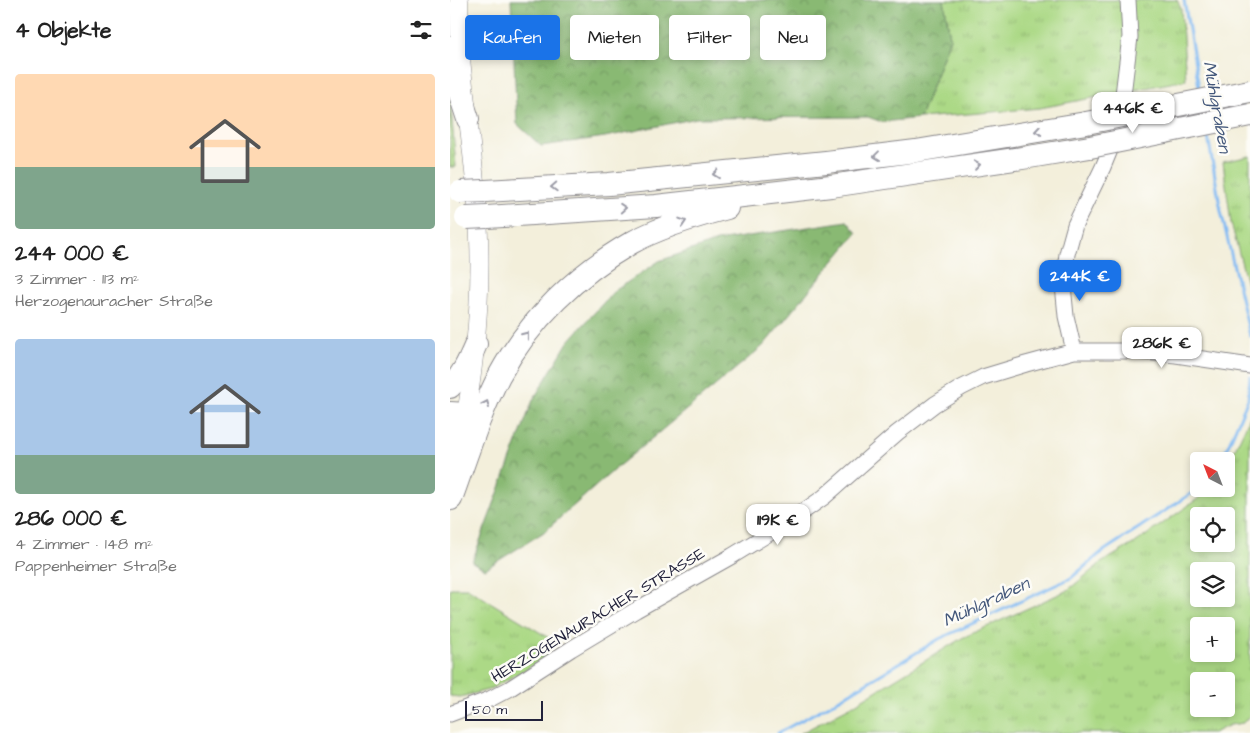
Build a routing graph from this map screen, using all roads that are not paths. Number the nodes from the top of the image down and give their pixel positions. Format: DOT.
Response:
graph roads {
  1 [pos="459,0"];
  2 [pos="1128,0"];
  3 [pos="454,46"];
  4 [pos="1250,91"];
  5 [pos="1250,115"];
  6 [pos="468,119"];
  7 [pos="830,186"];
  8 [pos="455,192"];
  9 [pos="468,218"];
  10 [pos="476,344"];
  11 [pos="1074,351"];
  12 [pos="1250,366"];
  13 [pos="450,387"];
  14 [pos="458,414"];
  15 [pos="450,432"];
  16 [pos="456,477"];
  17 [pos="450,501"];
  18 [pos="457,707"];
  19 [pos="450,714"];
  1 -- 3 [label="main road"];
  2 -- 11 [label="street"];
  3 -- 6 [label="highway"];
  4 -- 8 [label="highway, one-way, bridge"];
  7 -- 5 [label="highway, one-way, bridge"];
  6 -- 10 [label="main road"];
  9 -- 7 [label="highway, one-way"];
  17 -- 7 [label="highway, one-way"];
  10 -- 13 [label="highway"];
  10 -- 14 [label="main road"];
  11 -- 12 [label="street, HERZOGENAURACHER STRASSE"];
  11 -- 18 [label="street, HERZOGENAURACHER STRASSE"];
  14 -- 16 [label="main road"];
  15 -- 16 [label="highway"];
  16 -- 17 [label="main road"];
  18 -- 19 [label="street, HERZOGENAURACHER STRASSE"];
}
